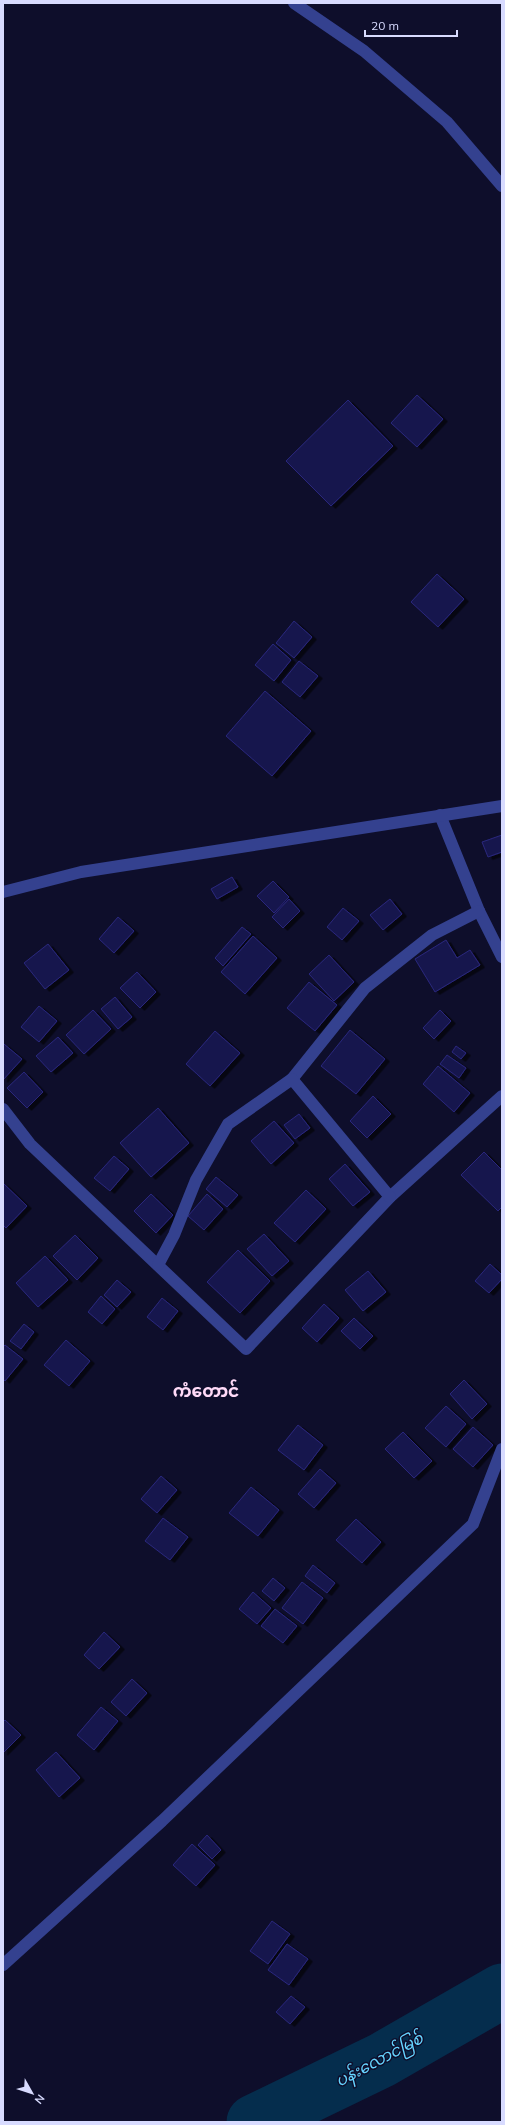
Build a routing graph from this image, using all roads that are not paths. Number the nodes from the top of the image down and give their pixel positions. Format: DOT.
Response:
graph roads {
  1 [pos="294,3"];
  2 [pos="502,186"];
  3 [pos="502,806"];
  4 [pos="440,815"];
  5 [pos="3,892"];
  6 [pos="480,911"];
  7 [pos="502,957"];
  8 [pos="292,1080"];
  9 [pos="502,1096"];
  10 [pos="3,1109"];
  11 [pos="390,1197"];
  12 [pos="158,1265"];
  13 [pos="502,1449"];
  14 [pos="3,1965"];
  1 -- 2 [label="street"];
  3 -- 4 [label="street"];
  4 -- 5 [label="street"];
  4 -- 6 [label="street"];
  6 -- 7 [label="street"];
  6 -- 8 [label="street"];
  8 -- 11 [label="street"];
  8 -- 12 [label="street"];
  9 -- 11 [label="street"];
  10 -- 12 [label="street"];
  11 -- 12 [label="street"];
  13 -- 14 [label="street"];
}
